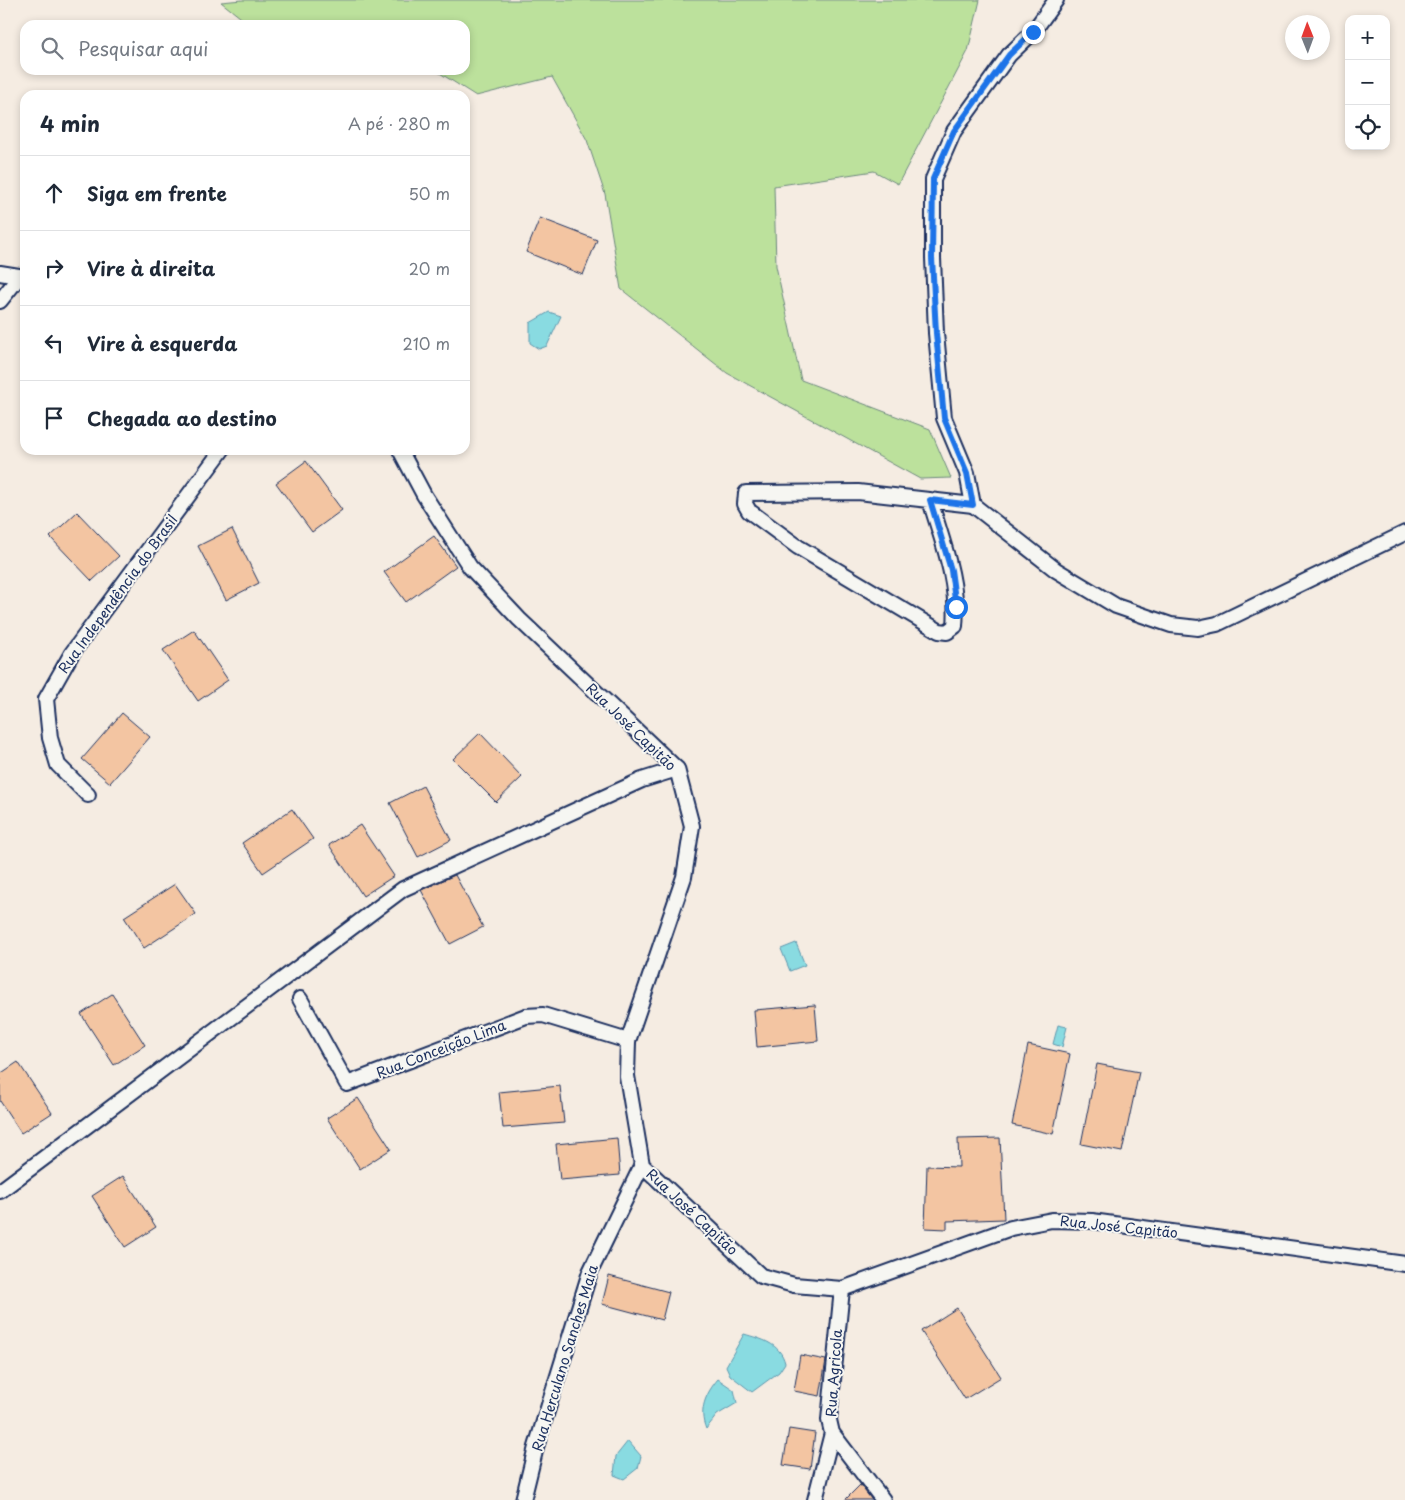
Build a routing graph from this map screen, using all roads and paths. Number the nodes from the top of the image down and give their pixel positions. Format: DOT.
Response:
graph roads {
  1 [pos="1056,0"];
  2 [pos="0,273"];
  3 [pos="20,277"];
  4 [pos="20,279"];
  5 [pos="0,301"];
  6 [pos="218,455"];
  7 [pos="403,455"];
  8 [pos="930,500"];
  9 [pos="973,505"];
  10 [pos="1405,533"];
  11 [pos="677,769"];
  12 [pos="88,795"];
  13 [pos="300,999"];
  14 [pos="628,1041"];
  15 [pos="642,1165"];
  16 [pos="0,1191"];
  17 [pos="1405,1264"];
  18 [pos="842,1289"];
  19 [pos="832,1433"];
  20 [pos="523,1500"];
  21 [pos="815,1500"];
  22 [pos="883,1500"];
  1 -- 9 [label="street"];
  2 -- 3 [label="street"];
  4 -- 5 [label="street"];
  6 -- 12 [label="street, Rua Independência do Brasil"];
  7 -- 11 [label="street, Rua José Capitão"];
  8 -- 8 [label="street"];
  8 -- 9 [label="street"];
  9 -- 10 [label="street"];
  11 -- 14 [label="street, Rua José Capitão"];
  11 -- 16 [label="street"];
  13 -- 14 [label="street, Rua Conceição Lima"];
  14 -- 15 [label="street, Rua José Capitão"];
  15 -- 18 [label="street, Rua José Capitão"];
  15 -- 20 [label="street, Rua Herculano Sanches Maia"];
  17 -- 18 [label="street, Rua José Capitão"];
  18 -- 19 [label="street, Rua Agricola"];
  19 -- 21 [label="street"];
  19 -- 22 [label="street, Rua Agricola"];
}
